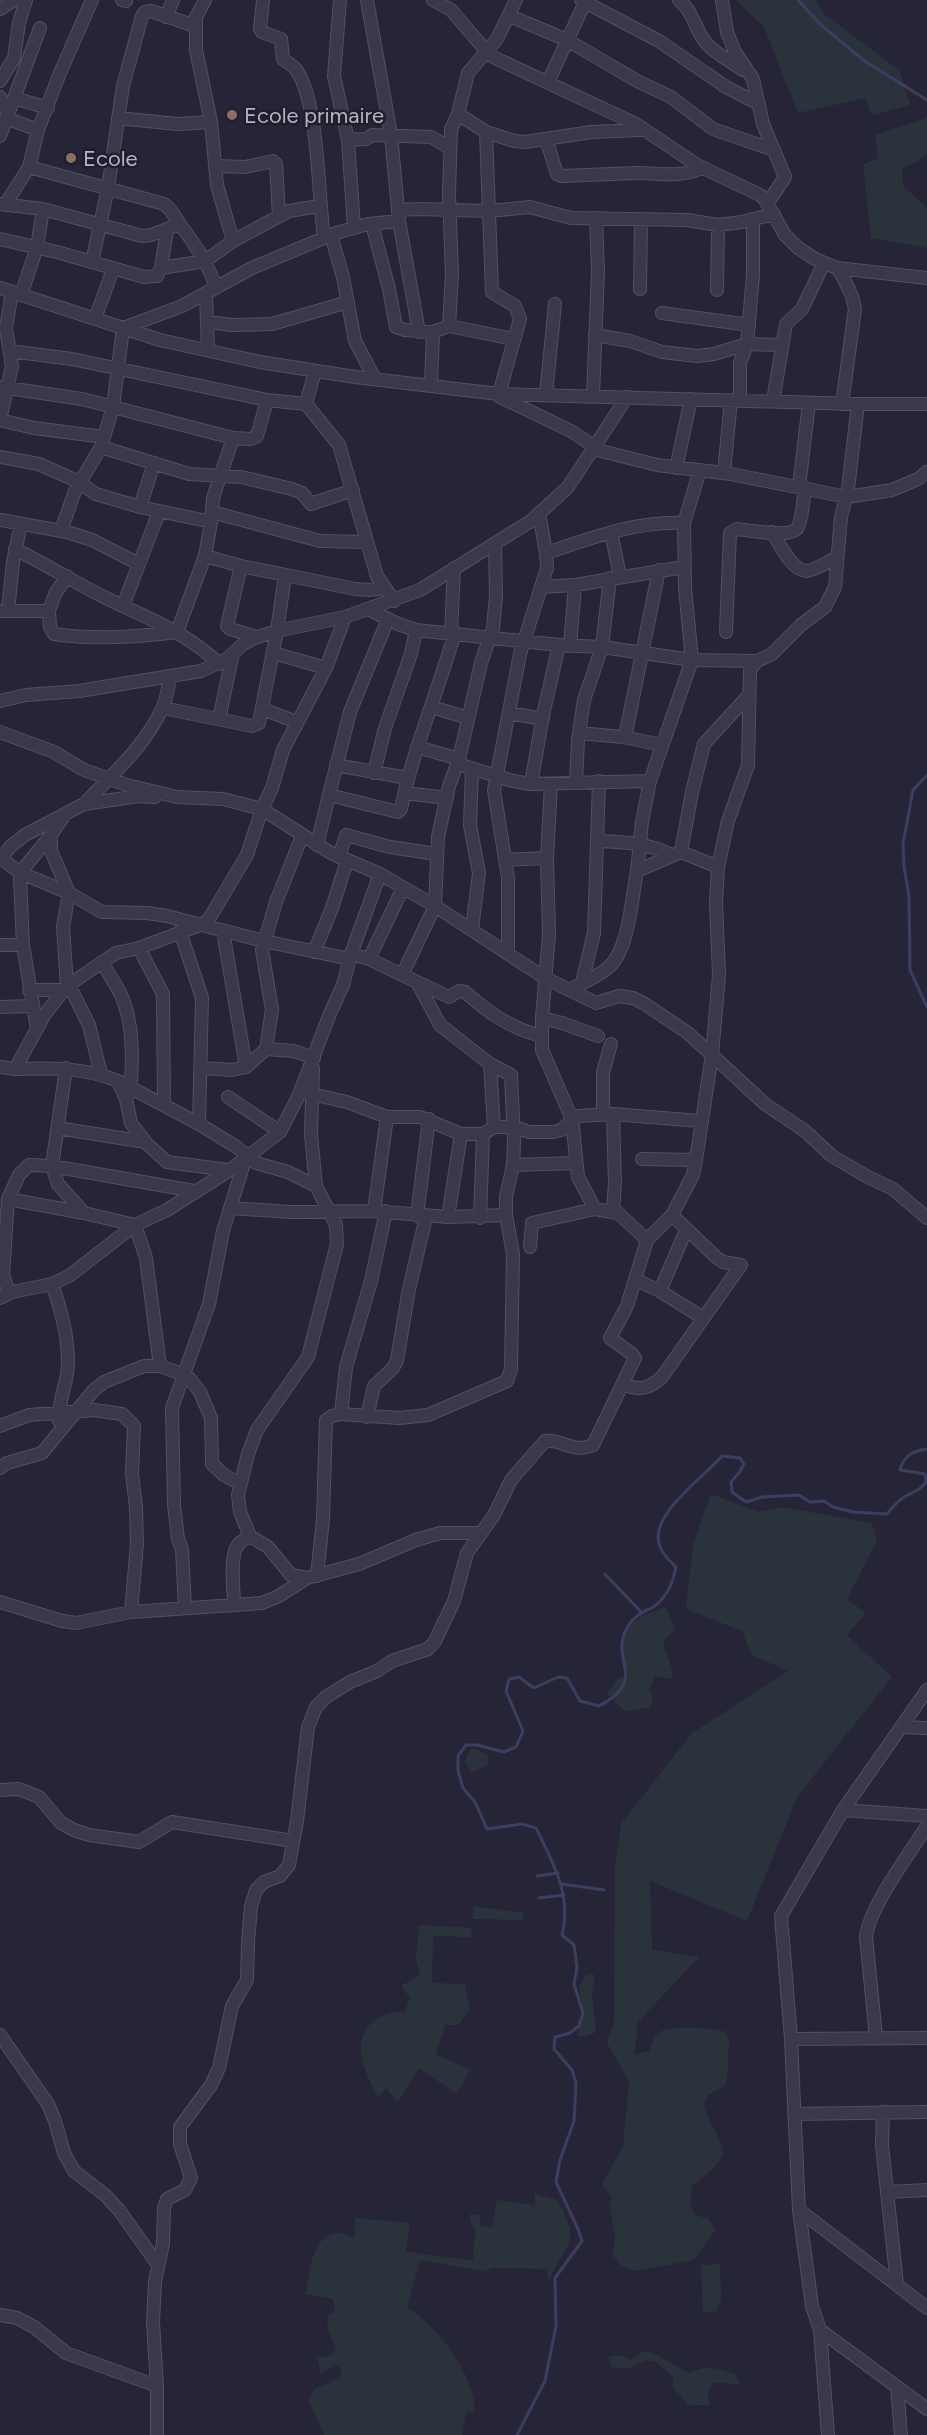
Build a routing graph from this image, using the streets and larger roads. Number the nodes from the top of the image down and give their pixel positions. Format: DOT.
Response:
graph roads {
  1 [pos="14,0"];
  2 [pos="26,0"];
  3 [pos="92,0"];
  4 [pos="173,0"];
  5 [pos="205,0"];
  6 [pos="263,0"];
  7 [pos="340,0"];
  8 [pos="367,0"];
  9 [pos="433,0"];
  10 [pos="516,0"];
  11 [pos="679,0"];
  12 [pos="722,0"];
  13 [pos="584,1"];
  14 [pos="0,9"];
  15 [pos="510,16"];
  16 [pos="166,17"];
  17 [pos="195,26"];
  18 [pos="40,28"];
  19 [pos="567,40"];
  20 [pos="488,52"];
  21 [pos="749,74"];
  22 [pos="0,81"];
  23 [pos="548,82"];
  24 [pos="0,97"];
  25 [pos="14,98"];
  26 [pos="759,104"];
  27 [pos="48,108"];
  28 [pos="458,114"];
  29 [pos="7,116"];
  30 [pos="117,118"];
  31 [pos="211,122"];
  32 [pos="38,130"];
  33 [pos="645,130"];
  34 [pos="486,132"];
  35 [pos="391,135"];
  36 [pos="0,136"];
  37 [pos="546,139"];
  38 [pos="348,140"];
  39 [pos="450,148"];
  40 [pos="774,150"];
  41 [pos="217,166"];
  42 [pos="29,167"];
  43 [pos="702,168"];
  44 [pos="108,188"];
  45 [pos="3,205"];
  46 [pos="319,206"];
  47 [pos="43,209"];
  48 [pos="771,209"];
  49 [pos="450,211"];
  50 [pos="490,211"];
  51 [pos="279,216"];
  52 [pos="398,216"];
  53 [pos="596,218"];
  54 [pos="641,219"];
  55 [pos="753,219"];
  56 [pos="180,224"];
  57 [pos="372,224"];
  58 [pos="100,225"];
  59 [pos="718,225"];
  60 [pos="354,228"];
  61 [pos="167,230"];
  62 [pos="328,237"];
  63 [pos="0,239"];
  64 [pos="233,241"];
  65 [pos="37,247"];
  66 [pos="205,261"];
  67 [pos="92,262"];
  68 [pos="824,263"];
  69 [pos="161,268"];
  70 [pos="837,268"];
  71 [pos="113,269"];
  72 [pos="927,278"];
  73 [pos="640,289"];
  74 [pos="717,290"];
  75 [pos="11,291"];
  76 [pos="211,291"];
  77 [pos="348,302"];
  78 [pos="555,304"];
  79 [pos="662,313"];
  80 [pos="95,319"];
  81 [pos="207,322"];
  82 [pos="749,325"];
  83 [pos="450,326"];
  84 [pos="123,328"];
  85 [pos="419,332"];
  86 [pos="433,332"];
  87 [pos="595,335"];
  88 [pos="4,336"];
  89 [pos="513,339"];
  90 [pos="747,344"];
  91 [pos="781,345"];
  92 [pos="208,350"];
  93 [pos="10,351"];
  94 [pos="117,367"];
  95 [pos="315,371"];
  96 [pos="375,379"];
  97 [pos="431,385"];
  98 [pos="3,387"];
  99 [pos="495,394"];
  100 [pos="546,394"];
  101 [pos="593,395"];
  102 [pos="627,397"];
  103 [pos="691,399"];
  104 [pos="267,400"];
  105 [pos="735,400"];
  106 [pos="773,401"];
  107 [pos="809,403"];
  108 [pos="306,404"];
  109 [pos="842,404"];
  110 [pos="858,404"];
  111 [pos="927,404"];
  112 [pos="113,407"];
  113 [pos="0,420"];
  114 [pos="233,438"];
  115 [pos="103,442"];
  116 [pos="594,447"];
  117 [pos="0,457"];
  118 [pos="154,463"];
  119 [pos="676,468"];
  120 [pos="700,470"];
  121 [pos="927,472"];
  122 [pos="724,473"];
  123 [pos="219,477"];
  124 [pos="79,482"];
  125 [pos="802,487"];
  126 [pos="353,490"];
  127 [pos="847,497"];
  128 [pos="140,507"];
  129 [pos="159,512"];
  130 [pos="539,513"];
  131 [pos="212,517"];
  132 [pos="0,520"];
  133 [pos="684,523"];
  134 [pos="21,524"];
  135 [pos="61,531"];
  136 [pos="611,532"];
  137 [pos="772,532"];
  138 [pos="367,542"];
  139 [pos="495,544"];
  140 [pos="15,549"];
  141 [pos="546,552"];
  142 [pos="204,556"];
  143 [pos="836,558"];
  144 [pos="139,564"];
  145 [pos="242,566"];
  146 [pos="684,567"];
  147 [pos="454,568"];
  148 [pos="659,570"];
  149 [pos="285,575"];
  150 [pos="67,576"];
  151 [pos="615,577"];
  152 [pos="575,585"];
  153 [pos="542,587"];
  154 [pos="384,588"];
  155 [pos="369,590"];
  156 [pos="394,601"];
  157 [pos="123,606"];
  158 [pos="368,609"];
  159 [pos="49,610"];
  160 [pos="4,611"];
  161 [pos="350,616"];
  162 [pos="388,619"];
  163 [pos="416,630"];
  164 [pos="277,631"];
  165 [pos="177,632"];
  166 [pos="453,632"];
  167 [pos="726,632"];
  168 [pos="490,636"];
  169 [pos="257,637"];
  170 [pos="524,641"];
  171 [pos="564,646"];
  172 [pos="602,646"];
  173 [pos="643,652"];
  174 [pos="234,653"];
  175 [pos="273,653"];
  176 [pos="692,660"];
  177 [pos="757,661"];
  178 [pos="219,664"];
  179 [pos="326,668"];
  180 [pos="170,677"];
  181 [pos="748,696"];
  182 [pos="0,701"];
  183 [pos="432,707"];
  184 [pos="163,708"];
  185 [pos="262,709"];
  186 [pos="509,712"];
  187 [pos="468,718"];
  188 [pos="219,719"];
  189 [pos="543,719"];
  190 [pos="297,722"];
  191 [pos="0,732"];
  192 [pos="579,733"];
  193 [pos="625,737"];
  194 [pos="662,745"];
  195 [pos="417,747"];
  196 [pos="458,762"];
  197 [pos="336,765"];
  198 [pos="472,769"];
  199 [pos="374,773"];
  200 [pos="497,776"];
  201 [pos="407,778"];
  202 [pos="109,779"];
  203 [pos="599,780"];
  204 [pos="576,781"];
  205 [pos="650,781"];
  206 [pos="531,784"];
  207 [pos="550,784"];
  208 [pos="405,793"];
  209 [pos="329,795"];
  210 [pos="177,797"];
  211 [pos="447,798"];
  212 [pos="84,804"];
  213 [pos="261,809"];
  214 [pos="65,814"];
  215 [pos="51,835"];
  216 [pos="302,836"];
  217 [pos="598,841"];
  218 [pos="640,843"];
  219 [pos="317,845"];
  220 [pos="677,853"];
  221 [pos="436,854"];
  222 [pos="547,858"];
  223 [pos="0,859"];
  224 [pos="343,859"];
  225 [pos="506,860"];
  226 [pos="718,867"];
  227 [pos="637,871"];
  228 [pos="21,873"];
  229 [pos="380,874"];
  230 [pos="403,888"];
  231 [pos="69,893"];
  232 [pos="435,906"];
  233 [pos="204,924"];
  234 [pos="472,929"];
  235 [pos="180,931"];
  236 [pos="224,931"];
  237 [pos="264,941"];
  238 [pos="0,945"];
  239 [pos="23,945"];
  240 [pos="139,948"];
  241 [pos="314,952"];
  242 [pos="508,954"];
  243 [pos="350,957"];
  244 [pos="369,959"];
  245 [pos="102,962"];
  246 [pos="402,975"];
  247 [pos="545,978"];
  248 [pos="417,982"];
  249 [pos="582,983"];
  250 [pos="67,987"];
  251 [pos="29,990"];
  252 [pos="569,990"];
  253 [pos="32,1006"];
  254 [pos="0,1007"];
  255 [pos="542,1018"];
  256 [pos="37,1029"];
  257 [pos="541,1036"];
  258 [pos="598,1036"];
  259 [pos="611,1044"];
  260 [pos="266,1049"];
  261 [pos="712,1055"];
  262 [pos="313,1059"];
  263 [pos="490,1064"];
  264 [pos="0,1067"];
  265 [pos="246,1067"];
  266 [pos="66,1068"];
  267 [pos="201,1068"];
  268 [pos="15,1069"];
  269 [pos="101,1074"];
  270 [pos="118,1081"];
  271 [pos="130,1087"];
  272 [pos="307,1093"];
  273 [pos="228,1097"];
  274 [pos="164,1105"];
  275 [pos="128,1109"];
  276 [pos="608,1115"];
  277 [pos="387,1118"];
  278 [pos="429,1119"];
  279 [pos="572,1119"];
  280 [pos="700,1121"];
  281 [pos="199,1124"];
  282 [pos="514,1127"];
  283 [pos="57,1128"];
  284 [pos="489,1130"];
  285 [pos="280,1132"];
  286 [pos="461,1134"];
  287 [pos="145,1142"];
  288 [pos="247,1159"];
  289 [pos="642,1159"];
  290 [pos="696,1160"];
  291 [pos="576,1163"];
  292 [pos="513,1165"];
  293 [pos="52,1166"];
  294 [pos="230,1170"];
  295 [pos="316,1186"];
  296 [pos="194,1191"];
  297 [pos="8,1199"];
  298 [pos="230,1208"];
  299 [pos="595,1209"];
  300 [pos="329,1210"];
  301 [pos="380,1211"];
  302 [pos="613,1211"];
  303 [pos="84,1213"];
  304 [pos="506,1215"];
  305 [pos="672,1215"];
  306 [pos="421,1216"];
  307 [pos="448,1217"];
  308 [pos="480,1218"];
  309 [pos="927,1218"];
  310 [pos="135,1225"];
  311 [pos="686,1230"];
  312 [pos="647,1240"];
  313 [pos="530,1247"];
  314 [pos="636,1280"];
  315 [pos="52,1284"];
  316 [pos="660,1291"];
  317 [pos="5,1296"];
  318 [pos="703,1318"];
  319 [pos="160,1366"];
  320 [pos="182,1374"];
  321 [pos="623,1384"];
  322 [pos="78,1411"];
  323 [pos="58,1414"];
  324 [pos="341,1414"];
  325 [pos="367,1417"];
  326 [pos="0,1426"];
  327 [pos="59,1431"];
  328 [pos="0,1468"];
  329 [pos="240,1484"];
  330 [pos="480,1533"];
  331 [pos="250,1536"];
  332 [pos="312,1577"];
  333 [pos="0,1594"];
  334 [pos="5,1603"];
  335 [pos="234,1605"];
  336 [pos="184,1608"];
  337 [pos="131,1611"];
  338 [pos="927,1690"];
  339 [pos="902,1727"];
  340 [pos="927,1728"];
  341 [pos="0,1790"];
  342 [pos="843,1810"];
  343 [pos="927,1816"];
  344 [pos="927,1826"];
  345 [pos="293,1841"];
  346 [pos="0,2036"];
  347 [pos="876,2037"];
  348 [pos="927,2038"];
  349 [pos="790,2039"];
  350 [pos="883,2112"];
  351 [pos="927,2112"];
  352 [pos="794,2114"];
  353 [pos="927,2190"];
  354 [pos="888,2192"];
  355 [pos="799,2210"];
  356 [pos="158,2265"];
  357 [pos="897,2284"];
  358 [pos="927,2295"];
  359 [pos="913,2296"];
  360 [pos="927,2308"];
  361 [pos="0,2315"];
  362 [pos="820,2330"];
  363 [pos="158,2386"];
  364 [pos="897,2387"];
  365 [pos="927,2409"];
  366 [pos="157,2435"];
  367 [pos="828,2435"];
  368 [pos="901,2435"];
  1 -- 14 [label="street"];
  2 -- 22 [label="street"];
  3 -- 27 [label="street"];
  4 -- 16 [label="street"];
  5 -- 17 [label="street"];
  6 -- 46 [label="street"];
  7 -- 38 [label="street"];
  8 -- 35 [label="street"];
  9 -- 20 [label="street"];
  10 -- 15 [label="street"];
  11 -- 21 [label="street"];
  12 -- 21 [label="street"];
  13 -- 19 [label="street"];
  13 -- 26 [label="street"];
  15 -- 19 [label="street"];
  15 -- 20 [label="street"];
  16 -- 17 [label="street"];
  16 -- 30 [label="street"];
  17 -- 31 [label="street"];
  18 -- 25 [label="street"];
  19 -- 23 [label="street"];
  19 -- 40 [label="street"];
  20 -- 23 [label="street"];
  20 -- 28 [label="street"];
  21 -- 26 [label="street"];
  23 -- 33 [label="street"];
  24 -- 29 [label="street"];
  25 -- 27 [label="street"];
  25 -- 29 [label="street"];
  26 -- 40 [label="street"];
  27 -- 32 [label="street"];
  28 -- 34 [label="street"];
  28 -- 39 [label="street"];
  29 -- 32 [label="street"];
  29 -- 36 [label="street"];
  30 -- 31 [label="street"];
  30 -- 44 [label="street"];
  31 -- 41 [label="street"];
  32 -- 42 [label="street"];
  33 -- 37 [label="street"];
  33 -- 43 [label="street"];
  34 -- 37 [label="street"];
  34 -- 50 [label="street"];
  35 -- 38 [label="street"];
  35 -- 39 [label="street"];
  35 -- 52 [label="street"];
  37 -- 43 [label="street"];
  38 -- 60 [label="street"];
  39 -- 49 [label="street"];
  40 -- 48 [label="street"];
  41 -- 51 [label="street"];
  41 -- 64 [label="street"];
  42 -- 44 [label="street"];
  42 -- 45 [label="street"];
  43 -- 48 [label="street"];
  44 -- 56 [label="street"];
  44 -- 58 [label="street"];
  45 -- 47 [label="street"];
  46 -- 51 [label="street"];
  46 -- 62 [label="street"];
  47 -- 58 [label="street"];
  47 -- 65 [label="street"];
  48 -- 55 [label="street"];
  48 -- 68 [label="street"];
  49 -- 50 [label="street"];
  49 -- 52 [label="street"];
  49 -- 83 [label="street"];
  50 -- 53 [label="street"];
  50 -- 89 [label="street"];
  51 -- 64 [label="street"];
  52 -- 57 [label="street"];
  52 -- 85 [label="street"];
  53 -- 54 [label="street"];
  53 -- 87 [label="street"];
  54 -- 59 [label="street"];
  54 -- 73 [label="street"];
  55 -- 59 [label="street"];
  55 -- 82 [label="street"];
  56 -- 61 [label="street"];
  56 -- 66 [label="street"];
  57 -- 60 [label="street"];
  57 -- 85 [label="street"];
  58 -- 61 [label="street"];
  58 -- 67 [label="street"];
  59 -- 74 [label="street"];
  60 -- 62 [label="street"];
  61 -- 69 [label="street"];
  62 -- 76 [label="street"];
  62 -- 77 [label="street"];
  63 -- 65 [label="street"];
  64 -- 66 [label="street"];
  65 -- 67 [label="street"];
  65 -- 75 [label="street"];
  66 -- 69 [label="street"];
  66 -- 76 [label="street"];
  67 -- 71 [label="street"];
  68 -- 70 [label="street"];
  68 -- 91 [label="street"];
  69 -- 71 [label="street"];
  70 -- 72 [label="street"];
  70 -- 109 [label="street"];
  71 -- 80 [label="street"];
  75 -- 80 [label="street"];
  75 -- 88 [label="street"];
  76 -- 81 [label="street"];
  76 -- 84 [label="street"];
  77 -- 81 [label="street"];
  77 -- 96 [label="street"];
  78 -- 100 [label="street"];
  79 -- 82 [label="street"];
  80 -- 84 [label="street"];
  81 -- 92 [label="street"];
  82 -- 90 [label="street"];
  83 -- 86 [label="street"];
  83 -- 89 [label="street"];
  84 -- 92 [label="street"];
  84 -- 94 [label="street"];
  85 -- 86 [label="street"];
  86 -- 97 [label="street"];
  87 -- 90 [label="street"];
  87 -- 101 [label="street"];
  88 -- 93 [label="street"];
  89 -- 99 [label="street"];
  90 -- 91 [label="street"];
  90 -- 105 [label="street"];
  91 -- 106 [label="street"];
  92 -- 95 [label="street"];
  93 -- 94 [label="street"];
  93 -- 98 [label="street"];
  94 -- 104 [label="street"];
  94 -- 112 [label="street"];
  95 -- 96 [label="street"];
  95 -- 108 [label="street"];
  96 -- 97 [label="street"];
  97 -- 99 [label="street"];
  98 -- 112 [label="street"];
  98 -- 113 [label="street"];
  99 -- 100 [label="street"];
  99 -- 116 [label="street"];
  100 -- 101 [label="street"];
  101 -- 102 [label="street"];
  102 -- 103 [label="street"];
  102 -- 116 [label="street"];
  103 -- 105 [label="street"];
  103 -- 119 [label="street"];
  104 -- 108 [label="street"];
  104 -- 114 [label="street"];
  105 -- 106 [label="street"];
  105 -- 122 [label="street"];
  106 -- 107 [label="street"];
  107 -- 109 [label="street"];
  107 -- 125 [label="street"];
  108 -- 126 [label="street"];
  109 -- 110 [label="street"];
  110 -- 111 [label="street"];
  110 -- 127 [label="street"];
  112 -- 114 [label="street"];
  112 -- 115 [label="street"];
  113 -- 115 [label="street"];
  114 -- 123 [label="street"];
  115 -- 118 [label="street"];
  115 -- 124 [label="street"];
  116 -- 119 [label="street"];
  116 -- 130 [label="street"];
  117 -- 124 [label="street"];
  118 -- 123 [label="street"];
  118 -- 128 [label="street"];
  119 -- 120 [label="street"];
  120 -- 122 [label="street"];
  120 -- 133 [label="street"];
  121 -- 127 [label="street"];
  122 -- 125 [label="street"];
  123 -- 126 [label="street"];
  123 -- 131 [label="street"];
  124 -- 128 [label="street"];
  124 -- 135 [label="street"];
  125 -- 127 [label="street"];
  125 -- 137 [label="street"];
  126 -- 138 [label="street"];
  127 -- 143 [label="street"];
  128 -- 129 [label="street"];
  129 -- 131 [label="street"];
  129 -- 144 [label="street"];
  130 -- 139 [label="street"];
  130 -- 141 [label="street"];
  131 -- 138 [label="street"];
  131 -- 142 [label="street"];
  132 -- 134 [label="street"];
  133 -- 136 [label="street"];
  133 -- 146 [label="street"];
  134 -- 135 [label="street"];
  134 -- 140 [label="street"];
  135 -- 144 [label="street"];
  136 -- 141 [label="street"];
  136 -- 151 [label="street"];
  137 -- 143 [label="street"];
  137 -- 167 [label="street"];
  138 -- 154 [label="street"];
  139 -- 147 [label="street"];
  139 -- 168 [label="street"];
  140 -- 150 [label="street"];
  140 -- 160 [label="street"];
  141 -- 153 [label="street"];
  142 -- 145 [label="street"];
  142 -- 165 [label="street"];
  143 -- 177 [label="street"];
  144 -- 157 [label="street"];
  145 -- 149 [label="street"];
  145 -- 169 [label="street"];
  146 -- 148 [label="street"];
  146 -- 176 [label="street"];
  147 -- 156 [label="street"];
  147 -- 166 [label="street"];
  148 -- 151 [label="street"];
  148 -- 173 [label="street"];
  149 -- 155 [label="street"];
  149 -- 164 [label="street"];
  150 -- 157 [label="street"];
  150 -- 159 [label="street"];
  151 -- 152 [label="street"];
  151 -- 172 [label="street"];
  152 -- 153 [label="street"];
  152 -- 171 [label="street"];
  153 -- 170 [label="street"];
  154 -- 155 [label="street"];
  154 -- 156 [label="street"];
  155 -- 161 [label="street"];
  156 -- 158 [label="street"];
  157 -- 165 [label="street"];
  158 -- 161 [label="street"];
  158 -- 162 [label="street"];
  159 -- 160 [label="street"];
  159 -- 165 [label="street"];
  161 -- 164 [label="street"];
  161 -- 179 [label="street"];
  162 -- 163 [label="street"];
  162 -- 197 [label="street"];
  163 -- 166 [label="street"];
  163 -- 199 [label="street"];
  164 -- 169 [label="street"];
  164 -- 175 [label="street"];
  165 -- 178 [label="street"];
  166 -- 168 [label="street"];
  166 -- 183 [label="street"];
  168 -- 170 [label="street"];
  168 -- 187 [label="street"];
  169 -- 174 [label="street"];
  170 -- 171 [label="street"];
  170 -- 186 [label="street"];
  171 -- 172 [label="street"];
  171 -- 189 [label="street"];
  172 -- 173 [label="street"];
  172 -- 192 [label="street"];
  173 -- 176 [label="street"];
  173 -- 193 [label="street"];
  174 -- 178 [label="street"];
  174 -- 188 [label="street"];
  175 -- 179 [label="street"];
  175 -- 185 [label="street"];
  176 -- 177 [label="street"];
  176 -- 194 [label="street"];
  177 -- 181 [label="street"];
  178 -- 180 [label="street"];
  179 -- 190 [label="street"];
  180 -- 182 [label="street"];
  180 -- 184 [label="street"];
  181 -- 220 [label="street"];
  181 -- 226 [label="street"];
  183 -- 187 [label="street"];
  183 -- 195 [label="street"];
  184 -- 188 [label="street"];
  184 -- 202 [label="street"];
  185 -- 188 [label="street"];
  185 -- 190 [label="street"];
  186 -- 189 [label="street"];
  186 -- 200 [label="street"];
  187 -- 196 [label="street"];
  189 -- 206 [label="street"];
  190 -- 213 [label="street"];
  191 -- 202 [label="street"];
  192 -- 193 [label="street"];
  192 -- 204 [label="street"];
  193 -- 194 [label="street"];
  194 -- 205 [label="street"];
  195 -- 196 [label="street"];
  195 -- 201 [label="street"];
  196 -- 198 [label="street"];
  196 -- 211 [label="street"];
  197 -- 199 [label="street"];
  197 -- 209 [label="street"];
  198 -- 200 [label="street"];
  198 -- 234 [label="street"];
  199 -- 201 [label="street"];
  200 -- 206 [label="street"];
  200 -- 225 [label="street"];
  201 -- 208 [label="street"];
  202 -- 210 [label="street"];
  202 -- 212 [label="street"];
  203 -- 204 [label="street"];
  203 -- 205 [label="street"];
  203 -- 217 [label="street"];
  204 -- 207 [label="street"];
  205 -- 218 [label="street"];
  206 -- 207 [label="street"];
  207 -- 222 [label="street"];
  208 -- 209 [label="street"];
  208 -- 211 [label="street"];
  209 -- 219 [label="street"];
  210 -- 212 [label="street"];
  210 -- 213 [label="street"];
  211 -- 221 [label="street"];
  212 -- 214 [label="street"];
  213 -- 216 [label="street"];
  213 -- 233 [label="street"];
  214 -- 215 [label="street"];
  214 -- 223 [label="street"];
  215 -- 228 [label="street"];
  215 -- 231 [label="street"];
  216 -- 219 [label="street"];
  216 -- 237 [label="street"];
  217 -- 218 [label="street"];
  217 -- 249 [label="street"];
  218 -- 220 [label="street"];
  218 -- 227 [label="street"];
  219 -- 224 [label="street"];
  220 -- 226 [label="street"];
  220 -- 227 [label="street"];
  221 -- 224 [label="street"];
  221 -- 232 [label="street"];
  222 -- 225 [label="street"];
  222 -- 247 [label="street"];
  223 -- 228 [label="street"];
  224 -- 229 [label="street"];
  224 -- 241 [label="street"];
  225 -- 242 [label="street"];
  226 -- 261 [label="street"];
  227 -- 249 [label="street"];
  228 -- 231 [label="street"];
  228 -- 239 [label="street"];
  229 -- 230 [label="street"];
  229 -- 243 [label="street"];
  230 -- 232 [label="street"];
  230 -- 244 [label="street"];
  231 -- 233 [label="street"];
  231 -- 250 [label="street"];
  232 -- 234 [label="street"];
  232 -- 246 [label="street"];
  233 -- 235 [label="street"];
  233 -- 236 [label="street"];
  234 -- 242 [label="street"];
  235 -- 240 [label="street"];
  235 -- 267 [label="street"];
  236 -- 237 [label="street"];
  236 -- 265 [label="street"];
  237 -- 241 [label="street"];
  237 -- 260 [label="street"];
  238 -- 239 [label="street"];
  239 -- 251 [label="street"];
  240 -- 245 [label="street"];
  240 -- 274 [label="street"];
  241 -- 243 [label="street"];
  242 -- 247 [label="street"];
  243 -- 244 [label="street"];
  243 -- 262 [label="street"];
  244 -- 246 [label="street"];
  245 -- 250 [label="street"];
  245 -- 271 [label="street"];
  246 -- 248 [label="street"];
  247 -- 252 [label="street"];
  247 -- 255 [label="street"];
  248 -- 257 [label="street"];
  248 -- 263 [label="street"];
  249 -- 252 [label="street"];
  250 -- 251 [label="street"];
  250 -- 256 [label="street"];
  250 -- 269 [label="street"];
  251 -- 253 [label="street"];
  252 -- 261 [label="street"];
  253 -- 254 [label="street"];
  253 -- 256 [label="street"];
  255 -- 257 [label="street"];
  255 -- 258 [label="street"];
  256 -- 268 [label="street"];
  257 -- 279 [label="street"];
  259 -- 276 [label="street"];
  260 -- 262 [label="street"];
  260 -- 265 [label="street"];
  261 -- 280 [label="street"];
  261 -- 309 [label="street"];
  262 -- 272 [label="street"];
  263 -- 282 [label="street"];
  263 -- 284 [label="street"];
  264 -- 268 [label="street"];
  265 -- 267 [label="street"];
  266 -- 268 [label="street"];
  266 -- 269 [label="street"];
  266 -- 283 [label="street"];
  267 -- 281 [label="street"];
  269 -- 270 [label="street"];
  270 -- 271 [label="street"];
  270 -- 275 [label="street"];
  271 -- 274 [label="street"];
  271 -- 275 [label="street"];
  272 -- 277 [label="street"];
  272 -- 285 [label="street"];
  272 -- 295 [label="street"];
  273 -- 285 [label="street"];
  274 -- 281 [label="street"];
  275 -- 287 [label="street"];
  276 -- 279 [label="street"];
  276 -- 280 [label="street"];
  276 -- 302 [label="street"];
  277 -- 278 [label="street"];
  277 -- 301 [label="street"];
  278 -- 286 [label="street"];
  278 -- 306 [label="street"];
  279 -- 282 [label="street"];
  279 -- 291 [label="street"];
  280 -- 290 [label="street"];
  281 -- 288 [label="street"];
  282 -- 284 [label="street"];
  282 -- 292 [label="street"];
  283 -- 287 [label="street"];
  283 -- 293 [label="street"];
  284 -- 286 [label="street"];
  284 -- 308 [label="street"];
  285 -- 288 [label="street"];
  286 -- 307 [label="street"];
  287 -- 294 [label="street"];
  288 -- 294 [label="street"];
  288 -- 295 [label="street"];
  288 -- 298 [label="street"];
  289 -- 290 [label="street"];
  290 -- 305 [label="street"];
  291 -- 292 [label="street"];
  291 -- 299 [label="street"];
  292 -- 304 [label="street"];
  293 -- 296 [label="street"];
  293 -- 297 [label="street"];
  293 -- 303 [label="street"];
  294 -- 296 [label="street"];
  295 -- 300 [label="street"];
  296 -- 310 [label="street"];
  297 -- 303 [label="street"];
  297 -- 317 [label="street"];
  298 -- 300 [label="street"];
  298 -- 320 [label="street"];
  299 -- 302 [label="street"];
  299 -- 313 [label="street"];
  300 -- 301 [label="street"];
  300 -- 329 [label="street"];
  301 -- 306 [label="street"];
  301 -- 324 [label="street"];
  302 -- 312 [label="street"];
  303 -- 310 [label="street"];
  304 -- 308 [label="street"];
  304 -- 325 [label="street"];
  305 -- 311 [label="street"];
  305 -- 312 [label="street"];
  306 -- 307 [label="street"];
  306 -- 325 [label="street"];
  307 -- 308 [label="street"];
  310 -- 315 [label="street"];
  310 -- 319 [label="street"];
  311 -- 316 [label="street"];
  311 -- 318 [label="street"];
  312 -- 314 [label="street"];
  314 -- 316 [label="street"];
  314 -- 321 [label="street"];
  315 -- 317 [label="street"];
  315 -- 323 [label="street"];
  316 -- 318 [label="street"];
  318 -- 321 [label="street"];
  319 -- 320 [label="street"];
  319 -- 322 [label="street"];
  320 -- 329 [label="street"];
  320 -- 336 [label="street"];
  321 -- 330 [label="street"];
  322 -- 323 [label="street"];
  322 -- 327 [label="street"];
  322 -- 337 [label="street"];
  323 -- 326 [label="street"];
  323 -- 327 [label="street"];
  324 -- 325 [label="street"];
  324 -- 332 [label="street"];
  327 -- 328 [label="street"];
  329 -- 331 [label="street"];
  330 -- 332 [label="street"];
  330 -- 345 [label="street"];
  331 -- 332 [label="street"];
  331 -- 335 [label="street"];
  332 -- 335 [label="street"];
  333 -- 334 [label="street"];
  334 -- 337 [label="street"];
  335 -- 336 [label="street"];
  336 -- 337 [label="street"];
  338 -- 339 [label="street"];
  339 -- 340 [label="street"];
  339 -- 342 [label="street"];
  341 -- 345 [label="street"];
  342 -- 343 [label="street"];
  342 -- 349 [label="street"];
  344 -- 347 [label="street"];
  345 -- 356 [label="street"];
  346 -- 356 [label="street"];
  347 -- 348 [label="street"];
  347 -- 349 [label="street"];
  349 -- 352 [label="street"];
  350 -- 351 [label="street"];
  350 -- 352 [label="street"];
  350 -- 354 [label="street"];
  352 -- 355 [label="street"];
  353 -- 354 [label="street"];
  354 -- 357 [label="street"];
  355 -- 357 [label="street"];
  355 -- 362 [label="street"];
  356 -- 363 [label="street"];
  357 -- 359 [label="street"];
  358 -- 359 [label="street"];
  359 -- 360 [label="street"];
  361 -- 363 [label="street"];
  362 -- 364 [label="street"];
  362 -- 367 [label="street"];
  363 -- 366 [label="street"];
  364 -- 365 [label="street"];
  364 -- 368 [label="street"];
}
